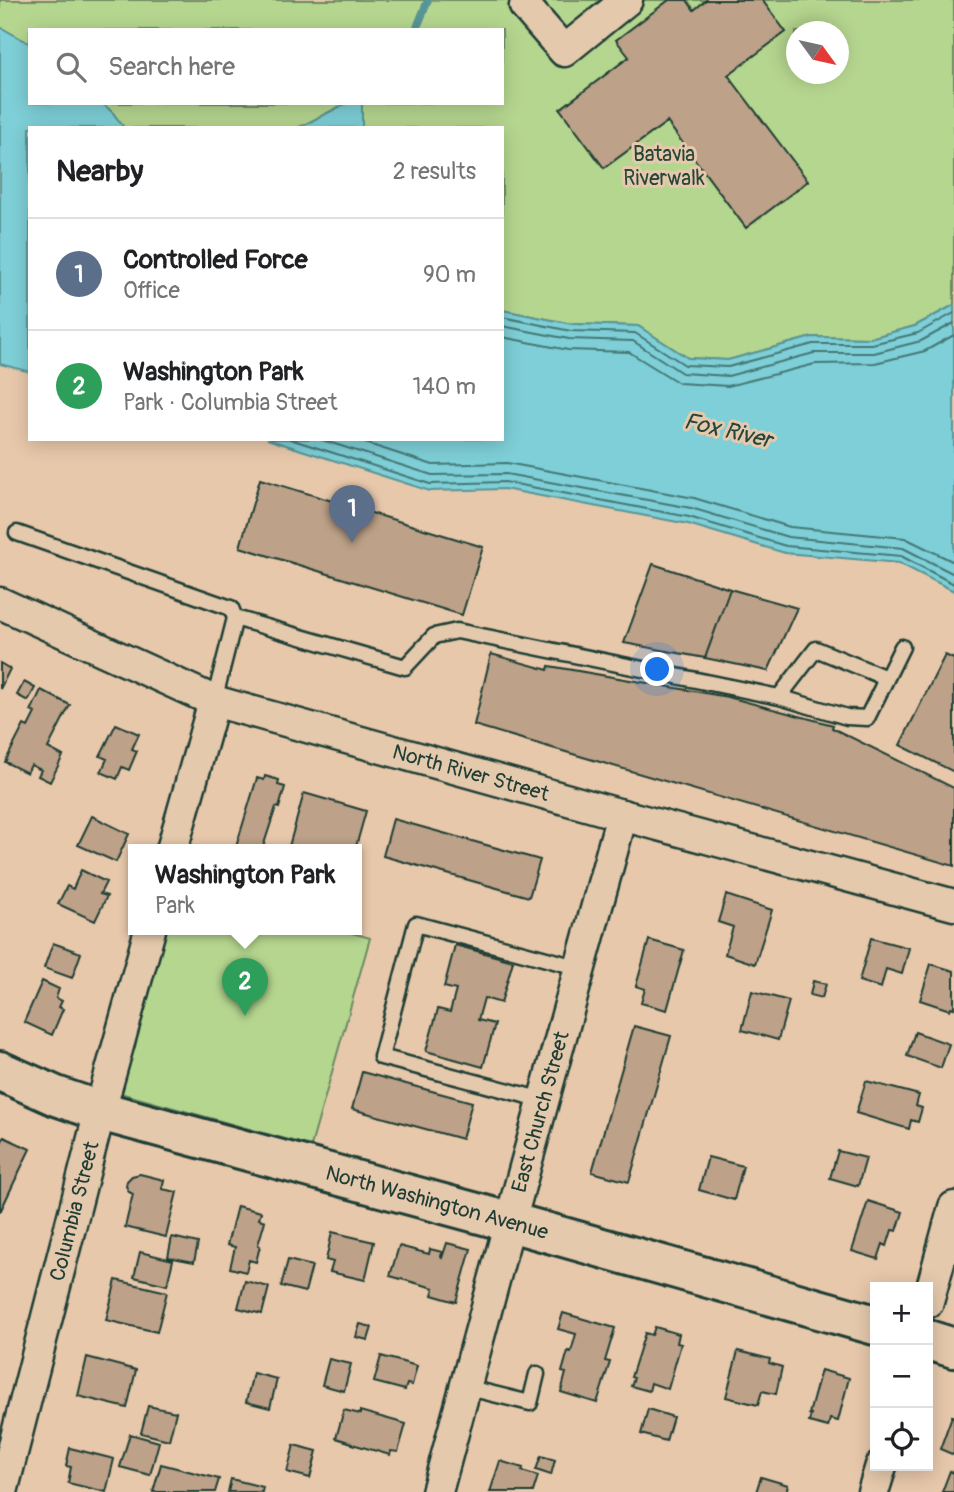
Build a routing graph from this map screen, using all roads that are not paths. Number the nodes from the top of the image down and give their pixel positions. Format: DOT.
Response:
graph roads {
  1 [pos="527,0"];
  2 [pos="627,0"];
  3 [pos="17,533"];
  4 [pos="0,603"];
  5 [pos="236,618"];
  6 [pos="902,647"];
  7 [pos="886,678"];
  8 [pos="779,697"];
  9 [pos="214,701"];
  10 [pos="622,815"];
  11 [pos="174,844"];
  12 [pos="954,905"];
  13 [pos="149,935"];
  14 [pos="580,968"];
  15 [pos="0,1071"];
  16 [pos="543,1100"];
  17 [pos="100,1111"];
  18 [pos="954,1207"];
  19 [pos="510,1222"];
  20 [pos="933,1284"];
  21 [pos="870,1324"];
  22 [pos="933,1342"];
  23 [pos="954,1348"];
  24 [pos="537,1374"];
  25 [pos="465,1387"];
  26 [pos="879,1471"];
  27 [pos="2,1492"];
  28 [pos="438,1492"];
  29 [pos="873,1492"];
  1 -- 2 [label="street"];
  3 -- 5 [label="lane"];
  4 -- 9 [label="street, North River Street"];
  5 -- 8 [label="lane"];
  5 -- 9 [label="lane"];
  6 -- 7 [label="lane"];
  7 -- 8 [label="lane"];
  7 -- 8 [label="lane"];
  9 -- 10 [label="street, North River Street"];
  9 -- 11 [label="street"];
  10 -- 12 [label="street, North River Street"];
  10 -- 14 [label="street, East Church Street"];
  13 -- 17 [label="street, Columbia Street"];
  14 -- 16 [label="street, East Church Street"];
  14 -- 16 [label="lane"];
  15 -- 17 [label="main road, North Washington Avenue"];
  16 -- 19 [label="street, East Church Street"];
  17 -- 19 [label="main road, North Washington Avenue"];
  17 -- 27 [label="street, Columbia Street"];
  18 -- 20 [label="street"];
  19 -- 21 [label="main road, North Washington Avenue"];
  19 -- 25 [label="street, East Church Street"];
  22 -- 23 [label="main road"];
  24 -- 25 [label="lane"];
  25 -- 28 [label="street, East Church Street"];
  26 -- 29 [label="street"];
}
